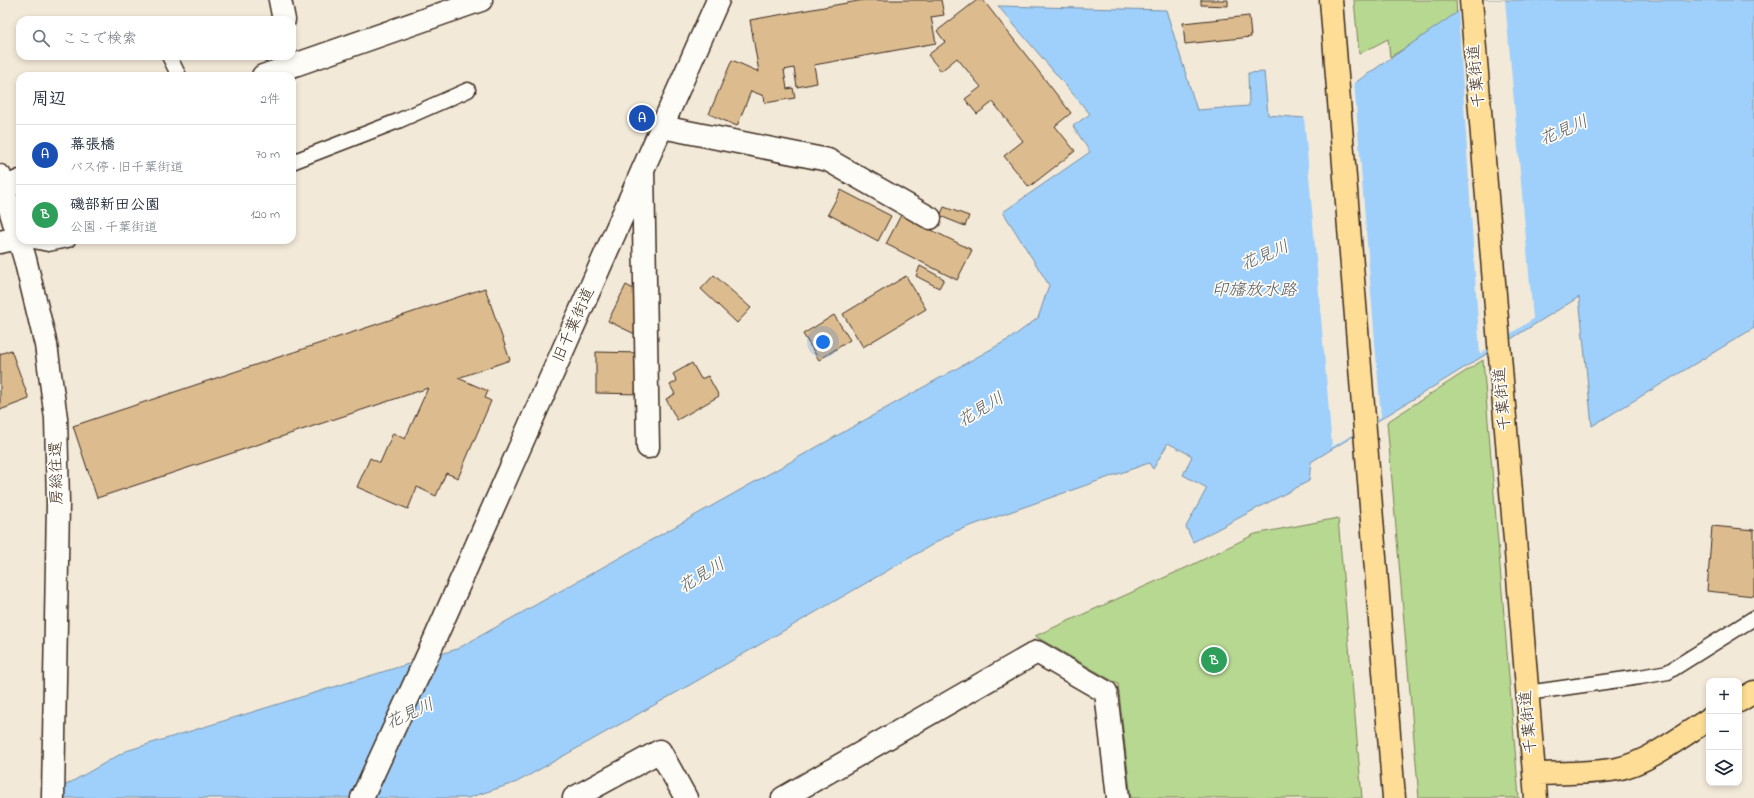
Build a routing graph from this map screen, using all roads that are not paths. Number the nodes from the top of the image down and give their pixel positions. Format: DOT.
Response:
graph roads {
  1 [pos="280,0"];
  2 [pos="481,0"];
  3 [pos="718,0"];
  4 [pos="1331,0"];
  5 [pos="1471,0"];
  6 [pos="283,16"];
  7 [pos="296,57"];
  8 [pos="171,60"];
  9 [pos="290,60"];
  10 [pos="177,72"];
  11 [pos="270,72"];
  12 [pos="468,90"];
  13 [pos="662,127"];
  14 [pos="296,160"];
  15 [pos="642,170"];
  16 [pos="8,182"];
  17 [pos="930,218"];
  18 [pos="16,234"];
  19 [pos="18,244"];
  20 [pos="648,447"];
  21 [pos="1754,618"];
  22 [pos="1754,692"];
  23 [pos="1527,693"];
  24 [pos="1742,699"];
  25 [pos="1706,721"];
  26 [pos="1534,774"];
  27 [pos="53,798"];
  28 [pos="362,798"];
  29 [pos="574,798"];
  30 [pos="686,798"];
  31 [pos="783,798"];
  32 [pos="1118,798"];
  33 [pos="1394,798"];
  34 [pos="1536,798"];
  1 -- 6 [label="street"];
  2 -- 7 [label="street"];
  3 -- 13 [label="street, 旧千葉街道"];
  4 -- 33 [label="highway"];
  5 -- 23 [label="highway, 千葉街道"];
  8 -- 10 [label="lane"];
  9 -- 11 [label="street"];
  12 -- 14 [label="lane"];
  13 -- 15 [label="street, 旧千葉街道"];
  13 -- 17 [label="street"];
  15 -- 20 [label="street"];
  15 -- 28 [label="street, 旧千葉街道"];
  16 -- 18 [label="street, 房総往還"];
  19 -- 27 [label="street, 房総往還"];
  21 -- 23 [label="lane"];
  22 -- 24 [label="highway"];
  23 -- 26 [label="highway, 千葉街道"];
  25 -- 26 [label="highway"];
  26 -- 34 [label="highway, 千葉街道"];
  29 -- 30 [label="street"];
  31 -- 32 [label="street"];
}
